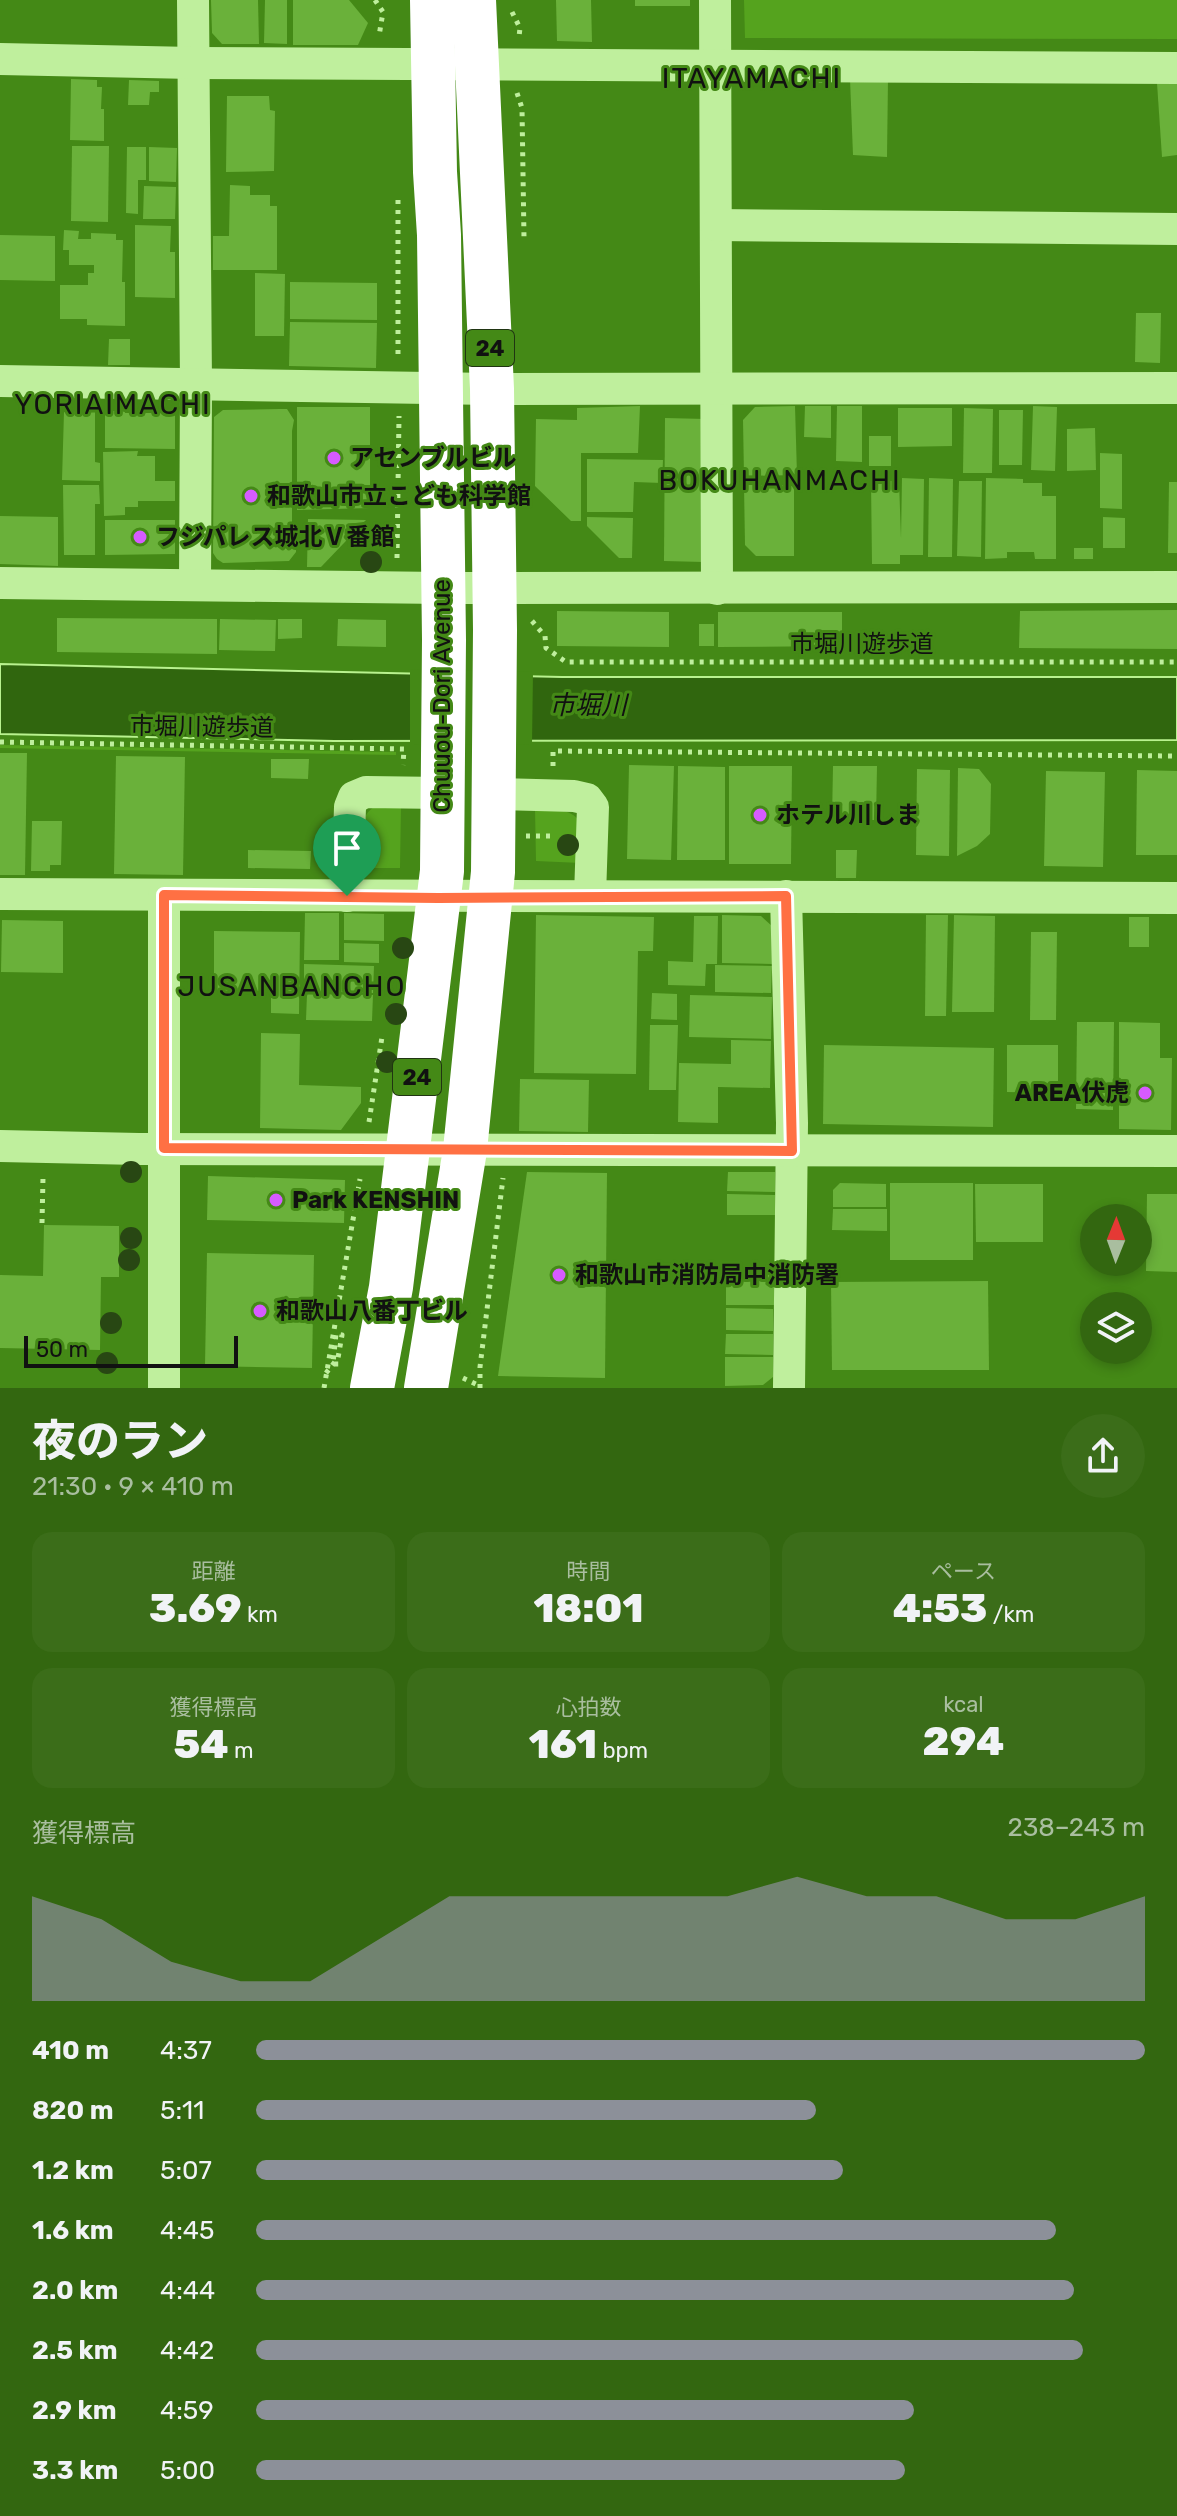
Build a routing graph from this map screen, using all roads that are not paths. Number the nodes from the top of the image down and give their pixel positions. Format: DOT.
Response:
graph roads {
  1 [pos="193,0"];
  2 [pos="715,0"];
  3 [pos="456,21"];
  4 [pos="0,59"];
  5 [pos="193,63"];
  6 [pos="716,66"];
  7 [pos="1177,68"];
  8 [pos="716,225"];
  9 [pos="1177,229"];
  10 [pos="0,381"];
  11 [pos="196,385"];
  12 [pos="716,387"];
  13 [pos="441,388"];
  14 [pos="1177,388"];
  15 [pos="492,389"];
  16 [pos="0,583"];
  17 [pos="195,584"];
  18 [pos="1177,587"];
  19 [pos="717,589"];
  20 [pos="443,609"];
  21 [pos="506,612"];
  22 [pos="423,767"];
  23 [pos="494,779"];
  24 [pos="0,894"];
  25 [pos="164,895"];
  26 [pos="347,896"];
  27 [pos="590,896"];
  28 [pos="786,896"];
  29 [pos="438,898"];
  30 [pos="491,898"];
  31 [pos="1177,898"];
  32 [pos="0,1146"];
  33 [pos="164,1148"];
  34 [pos="408,1149"];
  35 [pos="465,1150"];
  36 [pos="792,1151"];
  37 [pos="1177,1151"];
  38 [pos="164,1388"];
  39 [pos="372,1388"];
  40 [pos="426,1388"];
  41 [pos="789,1388"];
  1 -- 5 [label="street"];
  2 -- 6 [label="street"];
  3 -- 5 [label="street"];
  3 -- 6 [label="street"];
  3 -- 13 [label="highway, Chuuou-Dori Avenue / 24"];
  3 -- 15 [label="highway, 24"];
  4 -- 5 [label="street"];
  5 -- 11 [label="street"];
  6 -- 7 [label="street"];
  6 -- 8 [label="street"];
  8 -- 9 [label="street"];
  8 -- 12 [label="street"];
  10 -- 11 [label="street"];
  11 -- 13 [label="street"];
  11 -- 17 [label="street"];
  12 -- 14 [label="street"];
  12 -- 15 [label="street"];
  12 -- 19 [label="street"];
  13 -- 15 [label="street"];
  13 -- 20 [label="highway, Chuuou-Dori Avenue / 24"];
  15 -- 21 [label="highway, 24"];
  16 -- 17 [label="street"];
  17 -- 20 [label="street"];
  18 -- 19 [label="street"];
  19 -- 21 [label="street"];
  20 -- 21 [label="street"];
  20 -- 22 [label="highway, Chuuou-Dori Avenue / 24"];
  21 -- 23 [label="highway, 24"];
  22 -- 26 [label="street"];
  22 -- 29 [label="highway, Chuuou-Dori Avenue / 24"];
  23 -- 27 [label="street"];
  23 -- 30 [label="highway, 24"];
  24 -- 25 [label="street"];
  25 -- 26 [label="street"];
  25 -- 33 [label="street"];
  26 -- 29 [label="street"];
  27 -- 28 [label="street"];
  27 -- 30 [label="street"];
  28 -- 31 [label="street"];
  28 -- 36 [label="street"];
  29 -- 30 [label="street"];
  29 -- 34 [label="highway, Chuuou-Dori Avenue / 24"];
  30 -- 35 [label="highway, 24"];
  32 -- 33 [label="street"];
  33 -- 34 [label="street"];
  33 -- 38 [label="street"];
  34 -- 35 [label="street"];
  34 -- 39 [label="highway, Chuuou-Dori Avenue / 24"];
  35 -- 36 [label="street"];
  35 -- 40 [label="highway, 24"];
  36 -- 37 [label="street"];
  36 -- 41 [label="street"];
}
